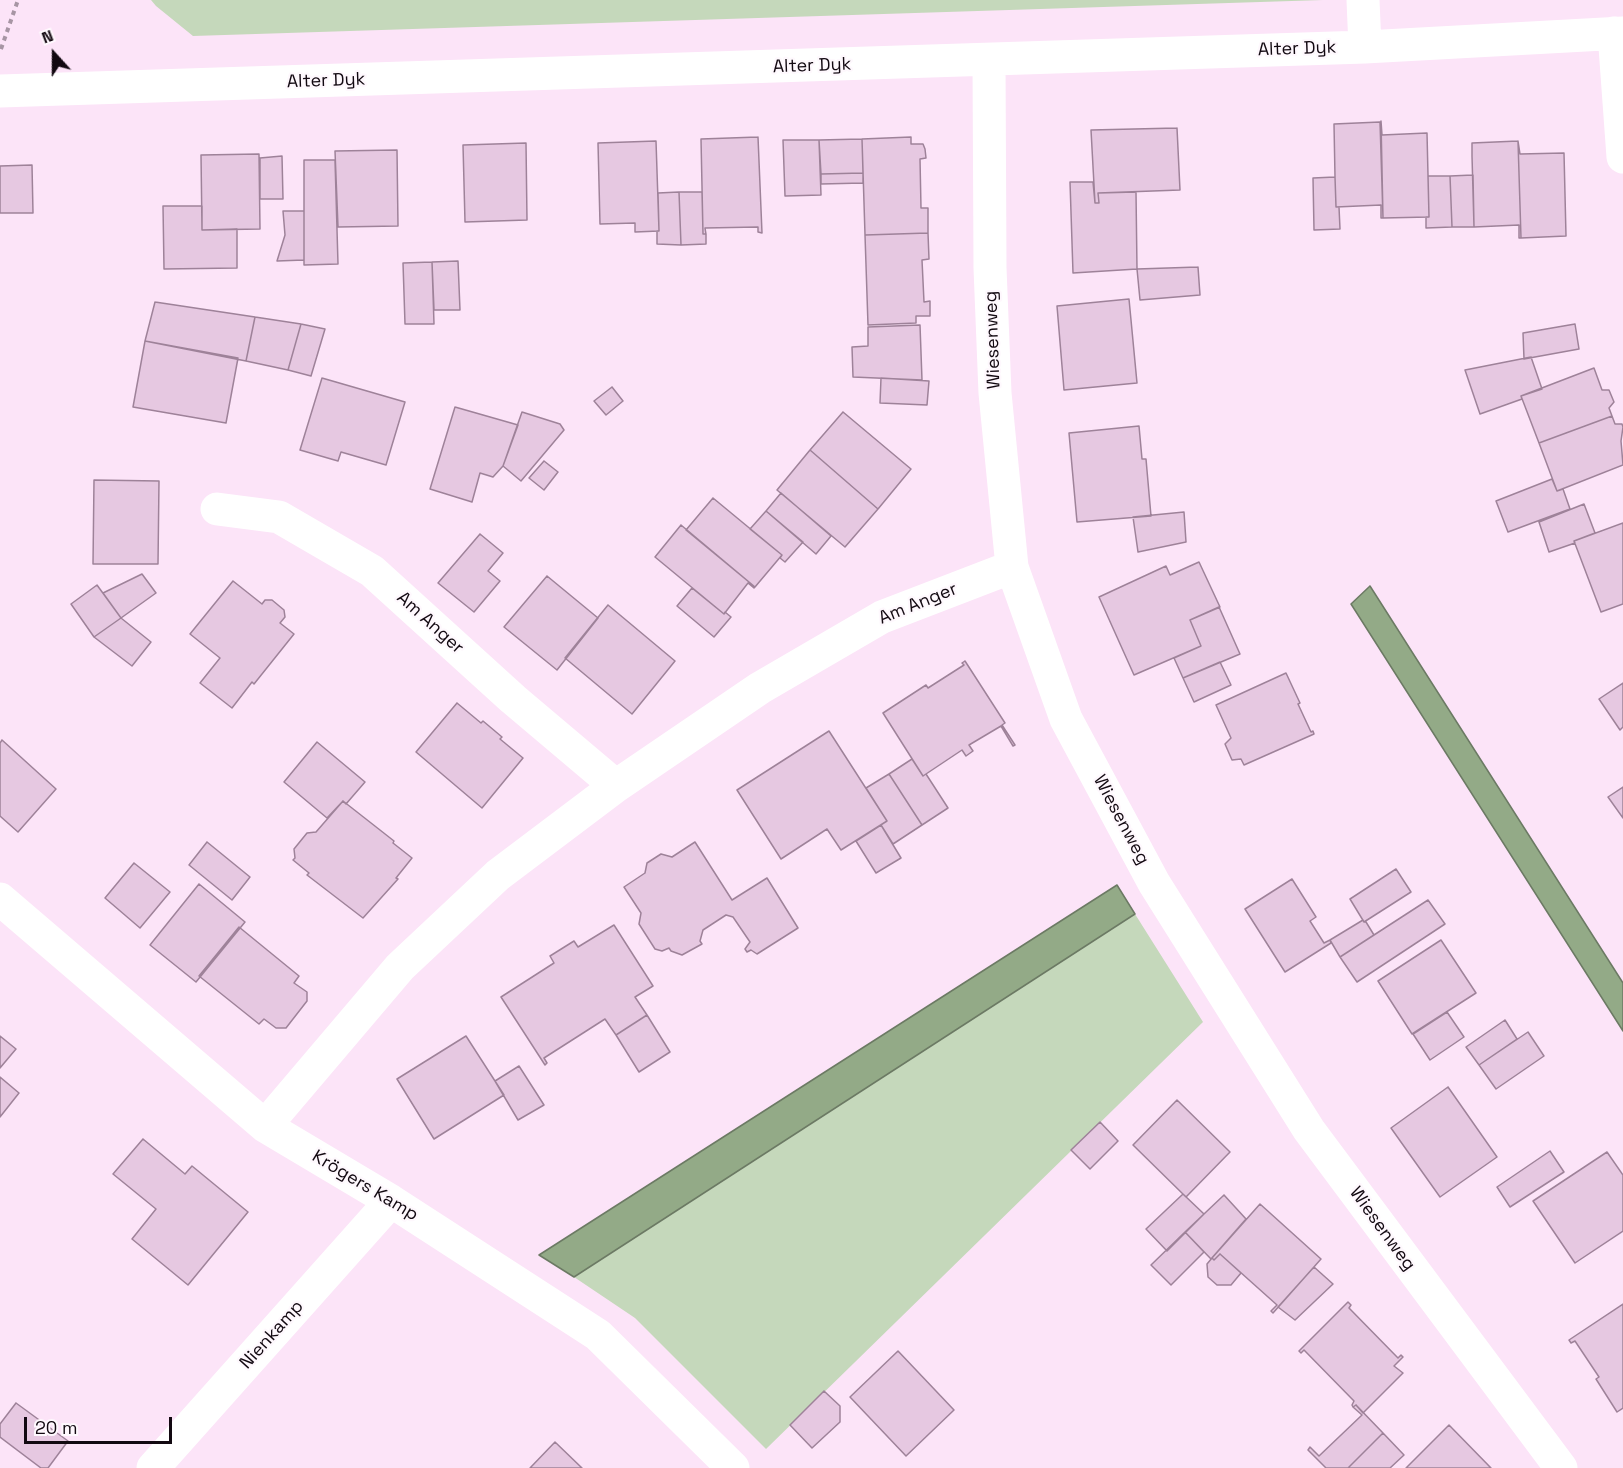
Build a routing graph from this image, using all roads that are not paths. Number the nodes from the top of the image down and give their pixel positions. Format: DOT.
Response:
graph roads {
  1 [pos="1363,0"];
  2 [pos="1618,33"];
  3 [pos="1365,47"];
  4 [pos="989,60"];
  5 [pos="0,91"];
  6 [pos="1623,158"];
  7 [pos="217,509"];
  8 [pos="1012,567"];
  9 [pos="616,786"];
  10 [pos="0,898"];
  11 [pos="265,1126"];
  12 [pos="391,1201"];
  13 [pos="153,1468"];
  14 [pos="733,1468"];
  15 [pos="1560,1468"];
  1 -- 3 [label="street"];
  2 -- 3 [label="street, Alter Dyk"];
  2 -- 6 [label="street"];
  3 -- 4 [label="street, Alter Dyk"];
  4 -- 5 [label="street, Alter Dyk"];
  4 -- 8 [label="street, Wiesenweg"];
  7 -- 9 [label="street, Am Anger"];
  8 -- 9 [label="street, Am Anger"];
  8 -- 15 [label="street, Wiesenweg"];
  9 -- 11 [label="street, Am Anger"];
  10 -- 11 [label="street, Krögers Kamp"];
  11 -- 12 [label="street, Krögers Kamp"];
  12 -- 13 [label="street, Nienkamp"];
  12 -- 14 [label="street, Krögers Kamp"];
}
